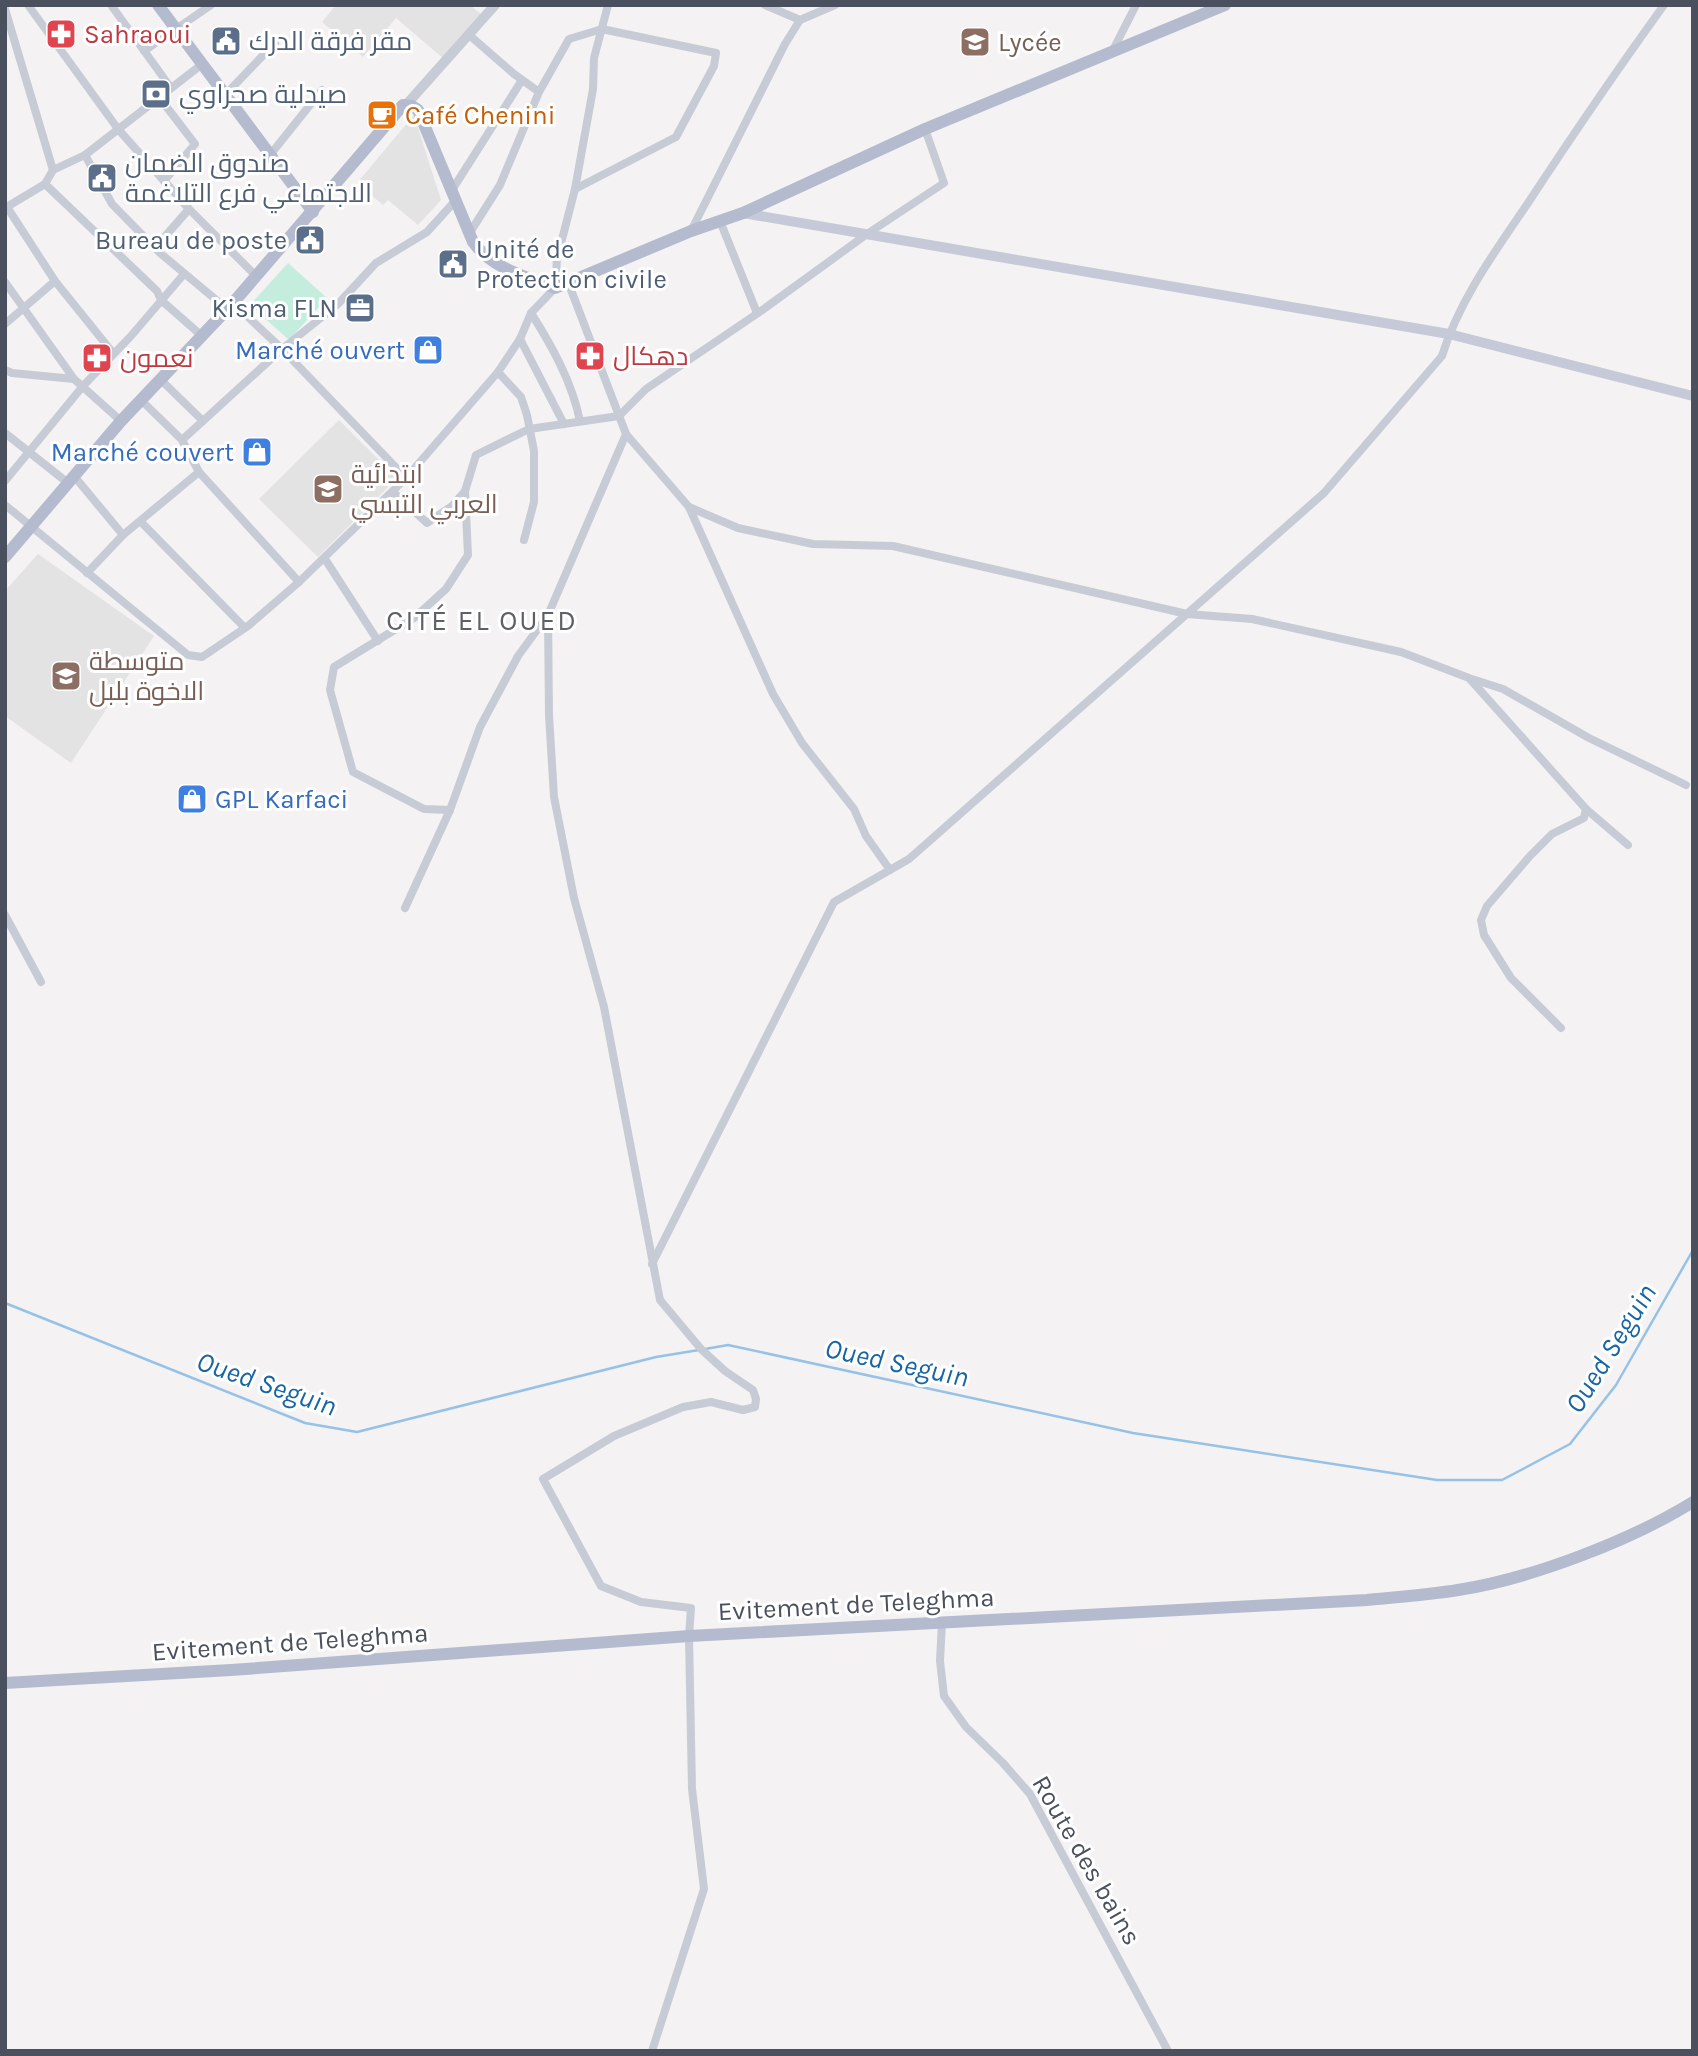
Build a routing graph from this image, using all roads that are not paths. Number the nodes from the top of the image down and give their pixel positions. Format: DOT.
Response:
graph roads {
  1 [pos="28,5"];
  2 [pos="111,5"];
  3 [pos="158,5"];
  4 [pos="211,5"];
  5 [pos="608,5"];
  6 [pos="765,5"];
  7 [pos="835,5"];
  8 [pos="1136,5"];
  9 [pos="1225,5"];
  10 [pos="1664,5"];
  11 [pos="489,7"];
  12 [pos="5,9"];
  13 [pos="800,20"];
  14 [pos="602,29"];
  15 [pos="175,30"];
  16 [pos="468,34"];
  17 [pos="275,43"];
  18 [pos="144,51"];
  19 [pos="1111,54"];
  20 [pos="201,65"];
  21 [pos="522,80"];
  22 [pos="171,89"];
  23 [pos="322,90"];
  24 [pos="539,92"];
  25 [pos="225,96"];
  26 [pos="159,97"];
  27 [pos="406,105"];
  28 [pos="118,129"];
  29 [pos="925,129"];
  30 [pos="85,155"];
  31 [pos="270,155"];
  32 [pos="53,170"];
  33 [pos="164,181"];
  34 [pos="45,184"];
  35 [pos="575,189"];
  36 [pos="454,195"];
  37 [pos="6,208"];
  38 [pos="189,209"];
  39 [pos="313,212"];
  40 [pos="743,213"];
  41 [pos="720,221"];
  42 [pos="691,231"];
  43 [pos="469,234"];
  44 [pos="867,234"];
  45 [pos="155,248"];
  46 [pos="184,274"];
  47 [pos="256,276"];
  48 [pos="55,281"];
  49 [pos="5,282"];
  50 [pos="568,282"];
  51 [pos="555,288"];
  52 [pos="161,300"];
  53 [pos="230,306"];
  54 [pos="25,308"];
  55 [pos="530,313"];
  56 [pos="757,313"];
  57 [pos="5,324"];
  58 [pos="1449,334"];
  59 [pos="202,336"];
  60 [pos="520,339"];
  61 [pos="282,349"];
  62 [pos="113,353"];
  63 [pos="5,370"];
  64 [pos="498,372"];
  65 [pos="74,379"];
  66 [pos="161,380"];
  67 [pos="83,386"];
  68 [pos="1693,396"];
  69 [pos="142,400"];
  70 [pos="619,416"];
  71 [pos="121,421"];
  72 [pos="203,421"];
  73 [pos="580,421"];
  74 [pos="564,424"];
  75 [pos="529,429"];
  76 [pos="5,433"];
  77 [pos="626,434"];
  78 [pos="182,440"];
  79 [pos="29,453"];
  80 [pos="200,471"];
  81 [pos="406,478"];
  82 [pos="71,480"];
  83 [pos="5,481"];
  84 [pos="465,491"];
  85 [pos="393,492"];
  86 [pos="5,505"];
  87 [pos="689,507"];
  88 [pos="141,522"];
  89 [pos="30,527"];
  90 [pos="123,535"];
  91 [pos="524,540"];
  92 [pos="5,556"];
  93 [pos="325,559"];
  94 [pos="87,573"];
  95 [pos="299,582"];
  96 [pos="1187,614"];
  97 [pos="548,615"];
  98 [pos="245,628"];
  99 [pos="378,641"];
  100 [pos="1469,678"];
  101 [pos="1686,786"];
  102 [pos="1586,809"];
  103 [pos="450,810"];
  104 [pos="1628,845"];
  105 [pos="890,870"];
  106 [pos="405,908"];
  107 [pos="5,915"];
  108 [pos="41,982"];
  109 [pos="1561,1028"];
  110 [pos="652,1264"];
  111 [pos="1693,1502"];
  112 [pos="942,1622"];
  113 [pos="689,1636"];
  114 [pos="5,1683"];
  115 [pos="652,2051"];
  116 [pos="1168,2051"];
  1 -- 28 [label="street"];
  2 -- 18 [label="street"];
  3 -- 15 [label="main road"];
  4 -- 15 [label="street"];
  5 -- 14 [label="street"];
  6 -- 13 [label="street"];
  7 -- 13 [label="street"];
  8 -- 19 [label="street"];
  9 -- 19 [label="main road"];
  10 -- 58 [label="street"];
  11 -- 16 [label="street"];
  12 -- 32 [label="street"];
  13 -- 42 [label="street"];
  14 -- 24 [label="street"];
  14 -- 35 [label="street"];
  14 -- 35 [label="street"];
  15 -- 18 [label="street"];
  15 -- 20 [label="main road"];
  16 -- 21 [label="street"];
  16 -- 27 [label="street"];
  17 -- 25 [label="street"];
  18 -- 22 [label="street"];
  19 -- 29 [label="main road"];
  20 -- 22 [label="street"];
  20 -- 25 [label="main road"];
  21 -- 24 [label="street"];
  21 -- 36 [label="street"];
  22 -- 26 [label="street"];
  23 -- 31 [label="street"];
  24 -- 43 [label="street"];
  25 -- 31 [label="main road"];
  26 -- 28 [label="street"];
  26 -- 33 [label="street"];
  27 -- 36 [label="main road"];
  27 -- 39 [label="main road"];
  28 -- 30 [label="street"];
  28 -- 33 [label="street"];
  29 -- 40 [label="main road"];
  29 -- 44 [label="street"];
  30 -- 32 [label="street"];
  30 -- 45 [label="street"];
  31 -- 39 [label="main road"];
  32 -- 34 [label="street"];
  33 -- 38 [label="street"];
  34 -- 37 [label="street"];
  34 -- 52 [label="street"];
  35 -- 51 [label="street"];
  36 -- 43 [label="main road"];
  36 -- 61 [label="street"];
  37 -- 48 [label="street"];
  38 -- 45 [label="street"];
  38 -- 47 [label="street"];
  39 -- 47 [label="main road"];
  40 -- 41 [label="main road"];
  40 -- 44 [label="main road"];
  41 -- 42 [label="main road"];
  41 -- 56 [label="street"];
  42 -- 50 [label="main road"];
  43 -- 51 [label="main road"];
  44 -- 56 [label="street"];
  44 -- 58 [label="main road"];
  45 -- 46 [label="street"];
  46 -- 52 [label="street"];
  46 -- 53 [label="street"];
  47 -- 53 [label="main road"];
  48 -- 54 [label="street"];
  48 -- 62 [label="street"];
  49 -- 54 [label="street"];
  50 -- 51 [label="main road"];
  50 -- 70 [label="street"];
  51 -- 55 [label="street"];
  52 -- 59 [label="street"];
  52 -- 62 [label="street"];
  53 -- 59 [label="main road"];
  53 -- 61 [label="street"];
  54 -- 57 [label="street"];
  54 -- 65 [label="street"];
  55 -- 60 [label="street"];
  55 -- 73 [label="street"];
  56 -- 70 [label="street"];
  58 -- 68 [label="main road"];
  58 -- 96 [label="street"];
  59 -- 66 [label="main road"];
  60 -- 64 [label="street"];
  60 -- 74 [label="street"];
  61 -- 72 [label="street"];
  61 -- 81 [label="street"];
  62 -- 67 [label="street"];
  63 -- 65 [label="street"];
  64 -- 75 [label="street"];
  64 -- 81 [label="street"];
  65 -- 67 [label="street"];
  66 -- 69 [label="main road"];
  66 -- 72 [label="street"];
  67 -- 71 [label="street"];
  67 -- 79 [label="street"];
  69 -- 71 [label="main road"];
  69 -- 78 [label="street"];
  70 -- 73 [label="street"];
  70 -- 77 [label="street"];
  71 -- 82 [label="main road"];
  72 -- 78 [label="street"];
  73 -- 74 [label="street"];
  74 -- 75 [label="street"];
  75 -- 84 [label="street"];
  75 -- 91 [label="street"];
  76 -- 79 [label="street"];
  77 -- 87 [label="street"];
  77 -- 97 [label="street"];
  78 -- 80 [label="street"];
  79 -- 82 [label="street"];
  79 -- 83 [label="street"];
  80 -- 88 [label="street"];
  80 -- 95 [label="street"];
  81 -- 85 [label="street"];
  82 -- 89 [label="main road"];
  82 -- 90 [label="street"];
  84 -- 85 [label="street"];
  84 -- 99 [label="street"];
  85 -- 93 [label="street"];
  86 -- 89 [label="street"];
  87 -- 96 [label="street"];
  87 -- 105 [label="street"];
  88 -- 90 [label="street"];
  88 -- 98 [label="street"];
  89 -- 92 [label="main road"];
  89 -- 94 [label="street"];
  90 -- 94 [label="street"];
  93 -- 95 [label="street"];
  93 -- 99 [label="street"];
  94 -- 98 [label="street"];
  95 -- 98 [label="street"];
  96 -- 100 [label="street"];
  96 -- 105 [label="street"];
  97 -- 103 [label="street"];
  97 -- 110 [label="street"];
  99 -- 103 [label="street"];
  100 -- 101 [label="street"];
  100 -- 102 [label="street"];
  102 -- 104 [label="street"];
  102 -- 109 [label="street"];
  103 -- 106 [label="street"];
  105 -- 110 [label="street"];
  107 -- 108 [label="street"];
  110 -- 113 [label="street"];
  111 -- 112 [label="main road, Evitement de Teleghma"];
  112 -- 113 [label="main road, Evitement de Teleghma"];
  112 -- 116 [label="street, Route des bains"];
  113 -- 114 [label="main road, Evitement de Teleghma"];
  113 -- 115 [label="street"];
}
